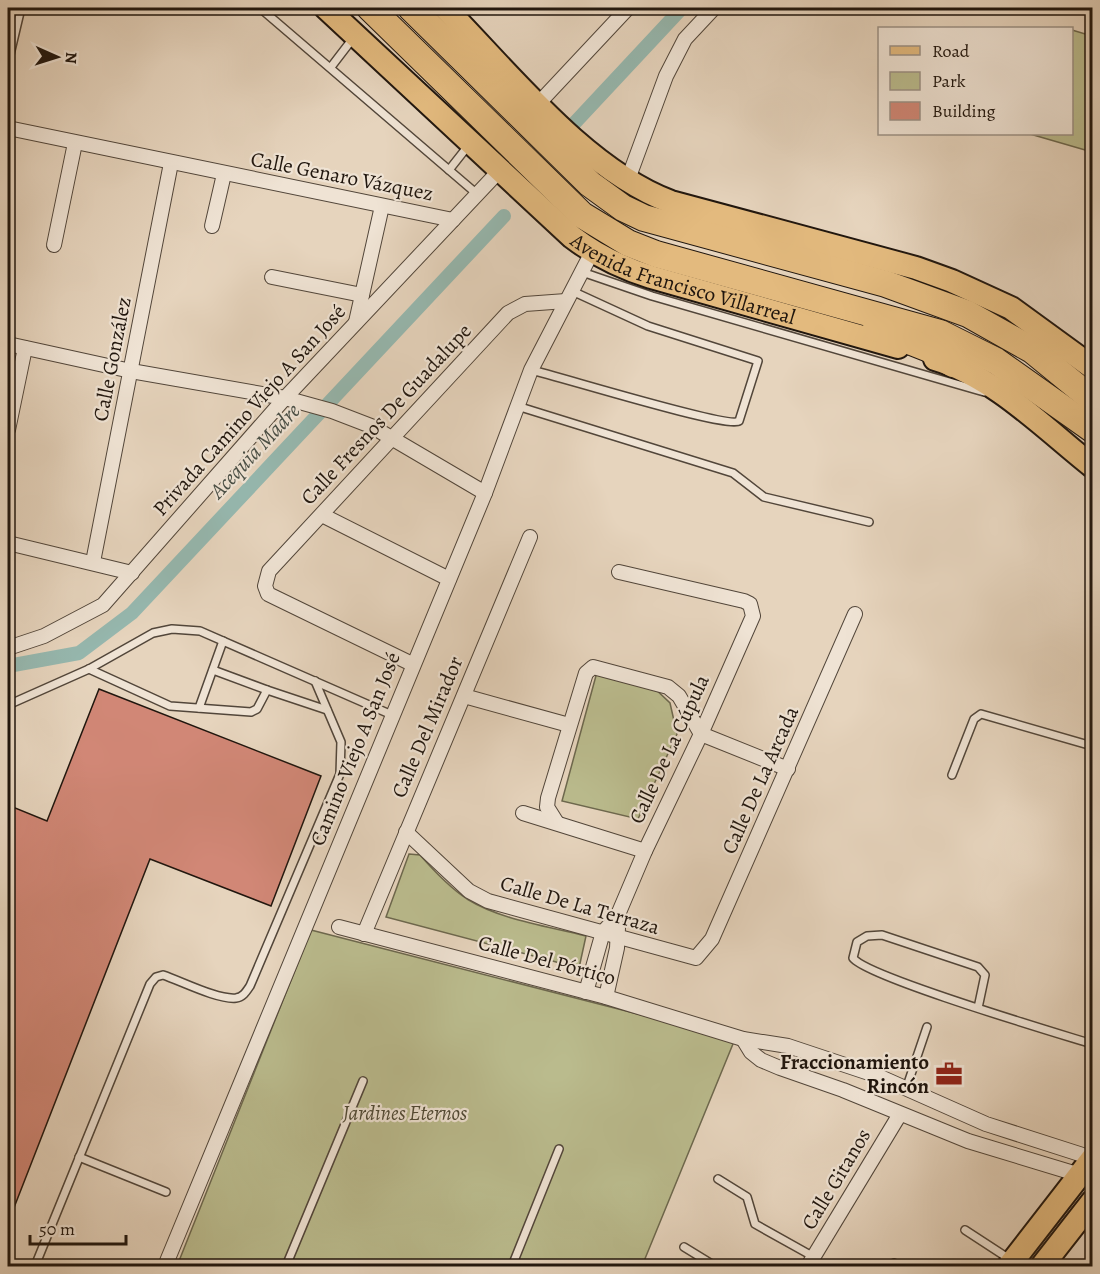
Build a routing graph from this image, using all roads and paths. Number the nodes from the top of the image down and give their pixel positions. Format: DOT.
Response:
graph roads {
  1 [pos="21,8"];
  2 [pos="260,8"];
  3 [pos="326,8"];
  4 [pos="370,8"];
  5 [pos="411,8"];
  6 [pos="445,8"];
  7 [pos="628,8"];
  8 [pos="714,8"];
  9 [pos="356,35"];
  10 [pos="8,63"];
  11 [pos="331,67"];
  12 [pos="538,104"];
  13 [pos="8,128"];
  14 [pos="471,142"];
  15 [pos="75,143"];
  16 [pos="171,163"];
  17 [pos="501,169"];
  18 [pos="449,170"];
  19 [pos="224,174"];
  20 [pos="627,182"];
  21 [pos="477,194"];
  22 [pos="382,206"];
  23 [pos="453,220"];
  24 [pos="212,226"];
  25 [pos="54,245"];
  26 [pos="587,262"];
  27 [pos="744,276"];
  28 [pos="272,277"];
  29 [pos="362,295"];
  30 [pos="569,296"];
  31 [pos="355,324"];
  32 [pos="8,344"];
  33 [pos="25,348"];
  34 [pos="953,364"];
  35 [pos="1092,367"];
  36 [pos="531,370"];
  37 [pos="131,371"];
  38 [pos="285,398"];
  39 [pos="1009,399"];
  40 [pos="1092,399"];
  41 [pos="517,406"];
  42 [pos="1092,429"];
  43 [pos="8,430"];
  44 [pos="391,439"];
  45 [pos="1092,465"];
  46 [pos="485,493"];
  47 [pos="322,515"];
  48 [pos="868,522"];
  49 [pos="530,537"];
  50 [pos="8,543"];
  51 [pos="93,562"];
  52 [pos="619,572"];
  53 [pos="132,573"];
  54 [pos="449,579"];
  55 [pos="855,614"];
  56 [pos="223,641"];
  57 [pos="8,648"];
  58 [pos="412,664"];
  59 [pos="89,669"];
  60 [pos="213,670"];
  61 [pos="315,681"];
  62 [pos="267,690"];
  63 [pos="464,696"];
  64 [pos="8,705"];
  65 [pos="199,708"];
  66 [pos="327,710"];
  67 [pos="392,715"];
  68 [pos="569,725"];
  69 [pos="701,734"];
  70 [pos="1092,746"];
  71 [pos="788,769"];
  72 [pos="952,774"];
  73 [pos="523,813"];
  74 [pos="557,823"];
  75 [pos="406,832"];
  76 [pos="645,851"];
  77 [pos="617,917"];
  78 [pos="339,927"];
  79 [pos="603,932"];
  80 [pos="364,934"];
  81 [pos="619,936"];
  82 [pos="696,958"];
  83 [pos="586,992"];
  84 [pos="606,997"];
  85 [pos="978,1008"];
  86 [pos="927,1027"];
  87 [pos="743,1039"];
  88 [pos="1092,1044"];
  89 [pos="363,1081"];
  90 [pos="906,1089"];
  91 [pos="900,1114"];
  92 [pos="559,1149"];
  93 [pos="79,1157"];
  94 [pos="1088,1164"];
  95 [pos="718,1179"];
  96 [pos="166,1192"];
  97 [pos="1088,1211"];
  98 [pos="965,1230"];
  99 [pos="1060,1243"];
  100 [pos="684,1246"];
  101 [pos="811,1262"];
  102 [pos="1011,1264"];
  103 [pos="35,1266"];
  104 [pos="165,1266"];
  105 [pos="286,1266"];
  106 [pos="512,1266"];
  107 [pos="715,1266"];
  108 [pos="1042,1266"];
  109 [pos="1053,1266"];
  1 -- 10 [label="lane"];
  2 -- 11 [label="lane"];
  3 -- 9 [label="main road, Avenida Francisco Villarreal"];
  4 -- 27 [label="highway, Avenida Francisco Villarreal"];
  5 -- 40 [label="highway, Avenida Francisco Villarreal"];
  6 -- 12 [label="main road"];
  7 -- 12 [label="street"];
  8 -- 20 [label="street"];
  9 -- 11 [label="lane"];
  9 -- 14 [label="main road, Avenida Francisco Villarreal"];
  11 -- 18 [label="lane"];
  12 -- 20 [label="main road"];
  13 -- 15 [label="street, Calle Genaro Vázquez"];
  14 -- 17 [label="main road, Avenida Francisco Villarreal"];
  14 -- 18 [label="lane"];
  15 -- 16 [label="street, Calle Genaro Vázquez"];
  15 -- 25 [label="street"];
  16 -- 19 [label="street, Calle Genaro Vázquez"];
  16 -- 37 [label="street, Calle González"];
  17 -- 21 [label="street, Privada Camino Viejo A San José"];
  17 -- 26 [label="main road, Avenida Francisco Villarreal"];
  18 -- 21 [label="lane"];
  19 -- 22 [label="street, Calle Genaro Vázquez"];
  19 -- 24 [label="street, Calle Genaro Vázquez"];
  20 -- 35 [label="main road"];
  21 -- 23 [label="street, Privada Camino Viejo A San José"];
  22 -- 23 [label="street, Calle Genaro Vázquez"];
  22 -- 29 [label="street"];
  23 -- 31 [label="street, Privada Camino Viejo A San José"];
  26 -- 30 [label="street, Camino Viejo A San José"];
  26 -- 34 [label="main road, Avenida Francisco Villarreal"];
  26 -- 39 [label="lane"];
  27 -- 34 [label="highway"];
  27 -- 42 [label="highway, Avenida Francisco Villarreal"];
  28 -- 29 [label="street"];
  29 -- 31 [label="street"];
  30 -- 36 [label="street, Camino Viejo A San José"];
  30 -- 36 [label="lane"];
  30 -- 44 [label="street, Calle Fresnos De Guadalupe"];
  31 -- 38 [label="street, Privada Camino Viejo A San José"];
  32 -- 33 [label="street"];
  33 -- 37 [label="street"];
  33 -- 43 [label="street"];
  34 -- 39 [label="main road, Avenida Francisco Villarreal"];
  36 -- 41 [label="street, Camino Viejo A San José"];
  37 -- 38 [label="street"];
  37 -- 51 [label="street, Calle González"];
  38 -- 44 [label="street"];
  38 -- 53 [label="street, Privada Camino Viejo A San José"];
  39 -- 45 [label="main road, Avenida Francisco Villarreal"];
  41 -- 46 [label="street, Camino Viejo A San José"];
  41 -- 48 [label="lane"];
  44 -- 46 [label="street"];
  44 -- 47 [label="street, Calle Fresnos De Guadalupe"];
  46 -- 54 [label="street, Camino Viejo A San José"];
  47 -- 54 [label="street"];
  47 -- 58 [label="street, Calle Fresnos De Guadalupe"];
  49 -- 63 [label="street, Calle Del Mirador"];
  50 -- 51 [label="street"];
  51 -- 53 [label="street"];
  52 -- 69 [label="street, Calle De La Cúpula"];
  53 -- 57 [label="street, Privada Camino Viejo A San José"];
  54 -- 58 [label="street, Camino Viejo A San José"];
  55 -- 71 [label="street, Calle De La Arcada"];
  56 -- 59 [label="lane"];
  56 -- 60 [label="lane"];
  56 -- 61 [label="lane"];
  58 -- 67 [label="street, Camino Viejo A San José"];
  59 -- 64 [label="lane"];
  59 -- 65 [label="lane"];
  60 -- 62 [label="lane"];
  60 -- 65 [label="lane"];
  61 -- 66 [label="lane"];
  61 -- 67 [label="lane"];
  62 -- 65 [label="lane"];
  62 -- 66 [label="lane"];
  63 -- 68 [label="street"];
  63 -- 75 [label="street, Calle Del Mirador"];
  66 -- 93 [label="lane"];
  67 -- 104 [label="street, Camino Viejo A San José"];
  68 -- 69 [label="street"];
  68 -- 74 [label="street"];
  69 -- 71 [label="street"];
  69 -- 76 [label="street, Calle De La Cúpula"];
  70 -- 72 [label="lane"];
  71 -- 82 [label="street, Calle De La Arcada"];
  73 -- 74 [label="street"];
  74 -- 76 [label="street"];
  75 -- 79 [label="street, Calle De La Terraza"];
  75 -- 80 [label="street, Calle Del Mirador"];
  76 -- 77 [label="street, Calle De La Cúpula"];
  77 -- 79 [label="street, Calle De La Cúpula"];
  77 -- 81 [label="street, Calle De La Cúpula"];
  78 -- 80 [label="street, Calle Del Pórtico"];
  79 -- 81 [label="street, Calle De La Terraza"];
  79 -- 83 [label="street, Calle De La Cúpula"];
  80 -- 83 [label="street, Calle Del Pórtico"];
  81 -- 82 [label="street, Calle De La Terraza"];
  81 -- 84 [label="street, Calle De La Cúpula"];
  83 -- 84 [label="street, Calle Del Pórtico"];
  84 -- 87 [label="street, Calle Del Pórtico"];
  85 -- 85 [label="lane"];
  85 -- 88 [label="lane"];
  86 -- 90 [label="lane"];
  87 -- 90 [label="street, Calle Del Pórtico"];
  87 -- 91 [label="street"];
  89 -- 105 [label="lane"];
  90 -- 94 [label="street, Calle Del Pórtico"];
  91 -- 94 [label="street"];
  91 -- 101 [label="street, Calle Gitanos"];
  92 -- 106 [label="lane"];
  93 -- 96 [label="lane"];
  93 -- 103 [label="lane"];
  94 -- 102 [label="main road"];
  95 -- 101 [label="lane"];
  97 -- 99 [label="main road"];
  98 -- 102 [label="lane"];
  99 -- 108 [label="main road"];
  99 -- 109 [label="street"];
  100 -- 107 [label="lane"];
}
